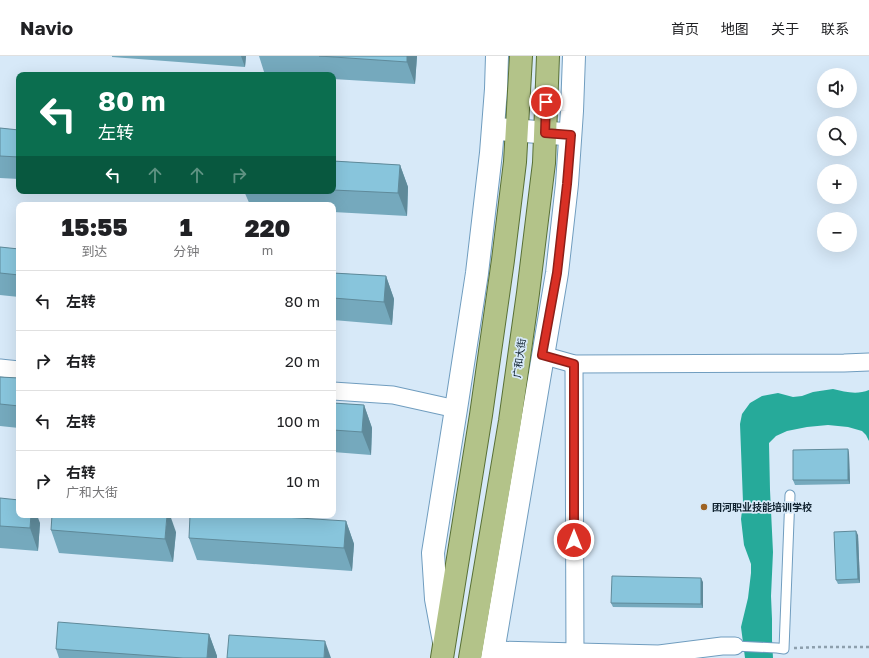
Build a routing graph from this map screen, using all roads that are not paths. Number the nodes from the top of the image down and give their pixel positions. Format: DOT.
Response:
graph roads {
  1 [pos="497,56"];
  2 [pos="520,56"];
  3 [pos="548,56"];
  4 [pos="574,56"];
  5 [pos="493,128"];
  6 [pos="517,130"];
  7 [pos="545,133"];
  8 [pos="571,135"];
  9 [pos="503,260"];
  10 [pos="472,307"];
  11 [pos="542,355"];
  12 [pos="869,362"];
  13 [pos="574,364"];
  14 [pos="0,368"];
  15 [pos="16,370"];
  16 [pos="336,391"];
  17 [pos="456,410"];
  18 [pos="790,494"];
  19 [pos="483,580"];
  20 [pos="735,646"];
  21 [pos="443,652"];
  22 [pos="492,654"];
  23 [pos="575,655"];
  24 [pos="470,658"];
  1 -- 5 [label="street"];
  2 -- 6 [label="main road"];
  3 -- 7 [label="main road, 广和大街"];
  4 -- 8 [label="street"];
  5 -- 6 [label="street"];
  5 -- 10 [label="street"];
  6 -- 7 [label="street"];
  6 -- 9 [label="main road"];
  7 -- 8 [label="street"];
  7 -- 19 [label="main road, 广和大街"];
  8 -- 11 [label="street"];
  9 -- 10 [label="street"];
  9 -- 21 [label="main road"];
  10 -- 17 [label="street"];
  11 -- 13 [label="street"];
  11 -- 22 [label="street"];
  12 -- 13 [label="street"];
  13 -- 23 [label="street"];
  14 -- 15 [label="street"];
  16 -- 17 [label="street"];
  17 -- 21 [label="street"];
  18 -- 20 [label="lane"];
  19 -- 22 [label="street"];
  19 -- 24 [label="main road, 广和大街"];
  20 -- 23 [label="street"];
  22 -- 23 [label="street"];
}
